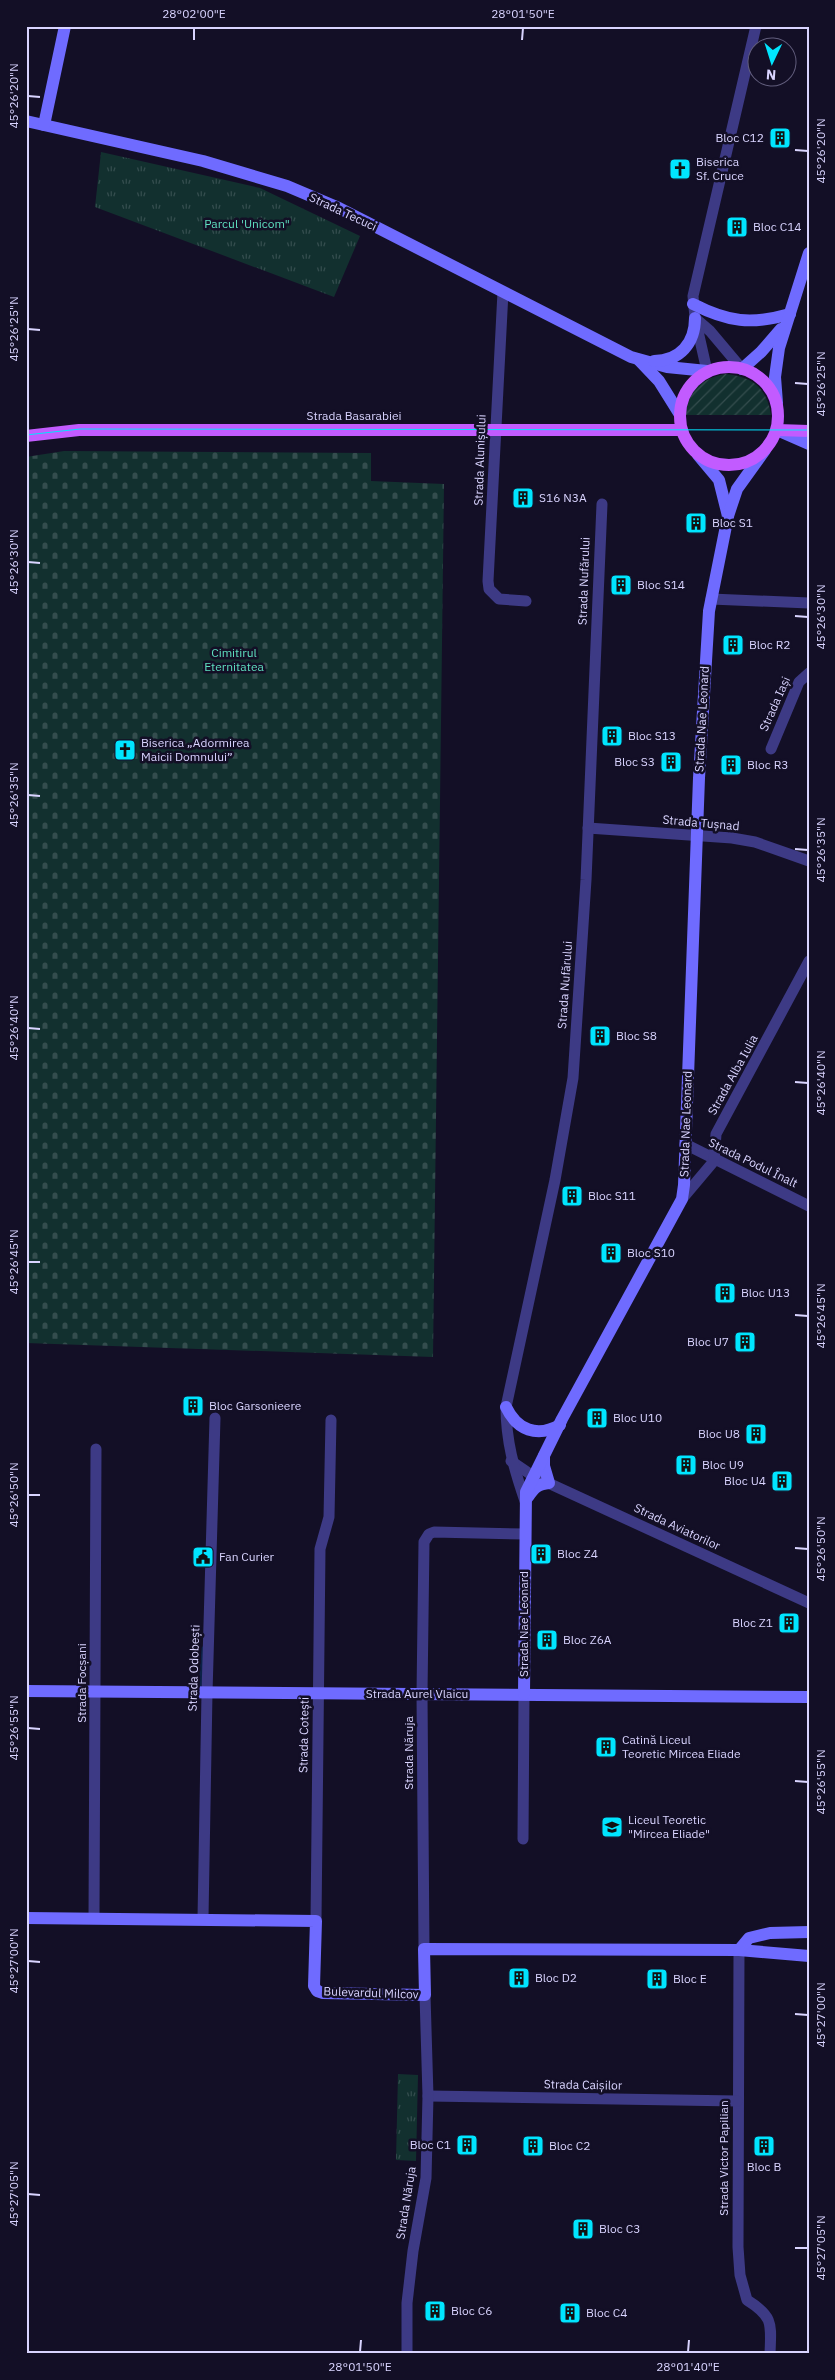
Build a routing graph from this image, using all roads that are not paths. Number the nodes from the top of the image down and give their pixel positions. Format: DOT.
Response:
graph roads {
  1 [pos="65,26"];
  2 [pos="756,26"];
  3 [pos="26,121"];
  4 [pos="44,125"];
  5 [pos="809,253"];
  6 [pos="503,292"];
  7 [pos="693,304"];
  8 [pos="695,318"];
  9 [pos="788,318"];
  10 [pos="639,360"];
  11 [pos="742,369"];
  12 [pos="707,371"];
  13 [pos="777,403"];
  14 [pos="679,413"];
  15 [pos="494,430"];
  16 [pos="681,430"];
  17 [pos="777,430"];
  18 [pos="809,431"];
  19 [pos="26,436"];
  20 [pos="809,444"];
  21 [pos="765,450"];
  22 [pos="698,455"];
  23 [pos="602,504"];
  24 [pos="728,516"];
  25 [pos="711,599"];
  26 [pos="526,601"];
  27 [pos="809,603"];
  28 [pos="809,673"];
  29 [pos="771,749"];
  30 [pos="588,828"];
  31 [pos="697,834"];
  32 [pos="809,861"];
  33 [pos="809,961"];
  34 [pos="685,1144"];
  35 [pos="714,1161"];
  36 [pos="682,1199"];
  37 [pos="809,1206"];
  38 [pos="506,1407"];
  39 [pos="215,1418"];
  40 [pos="331,1420"];
  41 [pos="560,1425"];
  42 [pos="96,1449"];
  43 [pos="544,1455"];
  44 [pos="511,1461"];
  45 [pos="533,1476"];
  46 [pos="549,1483"];
  47 [pos="525,1501"];
  48 [pos="525,1534"];
  49 [pos="809,1603"];
  50 [pos="26,1691"];
  51 [pos="95,1693"];
  52 [pos="206,1693"];
  53 [pos="318,1694"];
  54 [pos="422,1694"];
  55 [pos="524,1694"];
  56 [pos="809,1697"];
  57 [pos="523,1839"];
  58 [pos="26,1918"];
  59 [pos="94,1918"];
  60 [pos="203,1918"];
  61 [pos="316,1920"];
  62 [pos="809,1932"];
  63 [pos="424,1949"];
  64 [pos="739,1950"];
  65 [pos="809,1956"];
  66 [pos="425,1996"];
  67 [pos="428,2096"];
  68 [pos="737,2101"];
  69 [pos="407,2354"];
  70 [pos="770,2354"];
  1 -- 4 [label="street"];
  2 -- 7 [label="street"];
  3 -- 4 [label="street, Strada Tecuci"];
  4 -- 6 [label="street, Strada Tecuci"];
  5 -- 9 [label="street"];
  6 -- 10 [label="street, Strada Tecuci"];
  6 -- 15 [label="street, Strada Alunișului"];
  7 -- 8 [label="street"];
  7 -- 9 [label="street"];
  8 -- 10 [label="street"];
  8 -- 11 [label="street"];
  8 -- 12 [label="street"];
  9 -- 11 [label="street"];
  9 -- 13 [label="street"];
  10 -- 12 [label="street, Strada Tecuci"];
  10 -- 14 [label="street, Strada Tecuci"];
  11 -- 12 [label="main road"];
  11 -- 13 [label="main road"];
  12 -- 14 [label="main road"];
  13 -- 17 [label="main road"];
  14 -- 16 [label="main road"];
  15 -- 16 [label="main road, Strada Basarabiei"];
  15 -- 19 [label="main road, Strada Basarabiei"];
  15 -- 26 [label="street, Strada Alunișului"];
  16 -- 22 [label="main road"];
  17 -- 18 [label="main road"];
  17 -- 20 [label="street"];
  17 -- 21 [label="main road"];
  21 -- 22 [label="main road"];
  21 -- 24 [label="street, Strada Nae Leonard"];
  22 -- 24 [label="street, Strada Nae Leonard"];
  23 -- 30 [label="street, Strada Nufărului"];
  24 -- 25 [label="street, Strada Nae Leonard"];
  25 -- 27 [label="street"];
  25 -- 31 [label="street, Strada Nae Leonard"];
  28 -- 29 [label="street, Strada Iași"];
  30 -- 31 [label="street, Strada Tușnad"];
  30 -- 38 [label="street, Strada Nufărului"];
  31 -- 32 [label="street, Strada Tușnad"];
  31 -- 34 [label="street, Strada Nae Leonard"];
  33 -- 35 [label="street, Strada Alba Iulia"];
  34 -- 35 [label="street, Strada Podul Înalt"];
  34 -- 36 [label="street, Strada Nae Leonard"];
  35 -- 36 [label="street"];
  35 -- 37 [label="street, Strada Podul Înalt"];
  36 -- 41 [label="street, Strada Nae Leonard"];
  38 -- 41 [label="street"];
  38 -- 44 [label="street, Strada Nufărului"];
  39 -- 52 [label="street, Strada Odobești"];
  40 -- 53 [label="street, Strada Cotești"];
  41 -- 43 [label="street, Strada Nae Leonard"];
  42 -- 51 [label="street, Strada Focșani"];
  43 -- 45 [label="street, Strada Nae Leonard"];
  43 -- 46 [label="street"];
  44 -- 45 [label="street"];
  44 -- 47 [label="street, Strada Nufărului"];
  45 -- 46 [label="street, Strada Aviatorilor"];
  45 -- 47 [label="street, Strada Nae Leonard"];
  46 -- 47 [label="street"];
  46 -- 49 [label="street, Strada Aviatorilor"];
  47 -- 48 [label="street, Strada Nae Leonard"];
  48 -- 54 [label="street, Strada Năruja"];
  48 -- 55 [label="street, Strada Nae Leonard"];
  50 -- 51 [label="street, Strada Aurel Vlaicu"];
  51 -- 52 [label="street, Strada Aurel Vlaicu"];
  51 -- 59 [label="street, Strada Focșani"];
  52 -- 53 [label="street, Strada Aurel Vlaicu"];
  52 -- 60 [label="street, Strada Odobești"];
  53 -- 54 [label="street, Strada Aurel Vlaicu"];
  53 -- 61 [label="street, Strada Cotești"];
  54 -- 55 [label="street, Strada Aurel Vlaicu"];
  54 -- 63 [label="street, Strada Năruja"];
  55 -- 56 [label="street, Strada Aurel Vlaicu"];
  55 -- 57 [label="street"];
  58 -- 59 [label="street"];
  59 -- 60 [label="street"];
  60 -- 61 [label="street"];
  61 -- 66 [label="street, Bulevardul Milcov"];
  62 -- 64 [label="street"];
  63 -- 64 [label="street"];
  63 -- 66 [label="street, Bulevardul Milcov"];
  64 -- 65 [label="street"];
  64 -- 68 [label="street, Strada Victor Papilian"];
  66 -- 67 [label="street, Strada Năruja"];
  67 -- 68 [label="street, Strada Caișilor"];
  67 -- 69 [label="street, Strada Năruja"];
  68 -- 70 [label="street, Strada Victor Papilian"];
}
